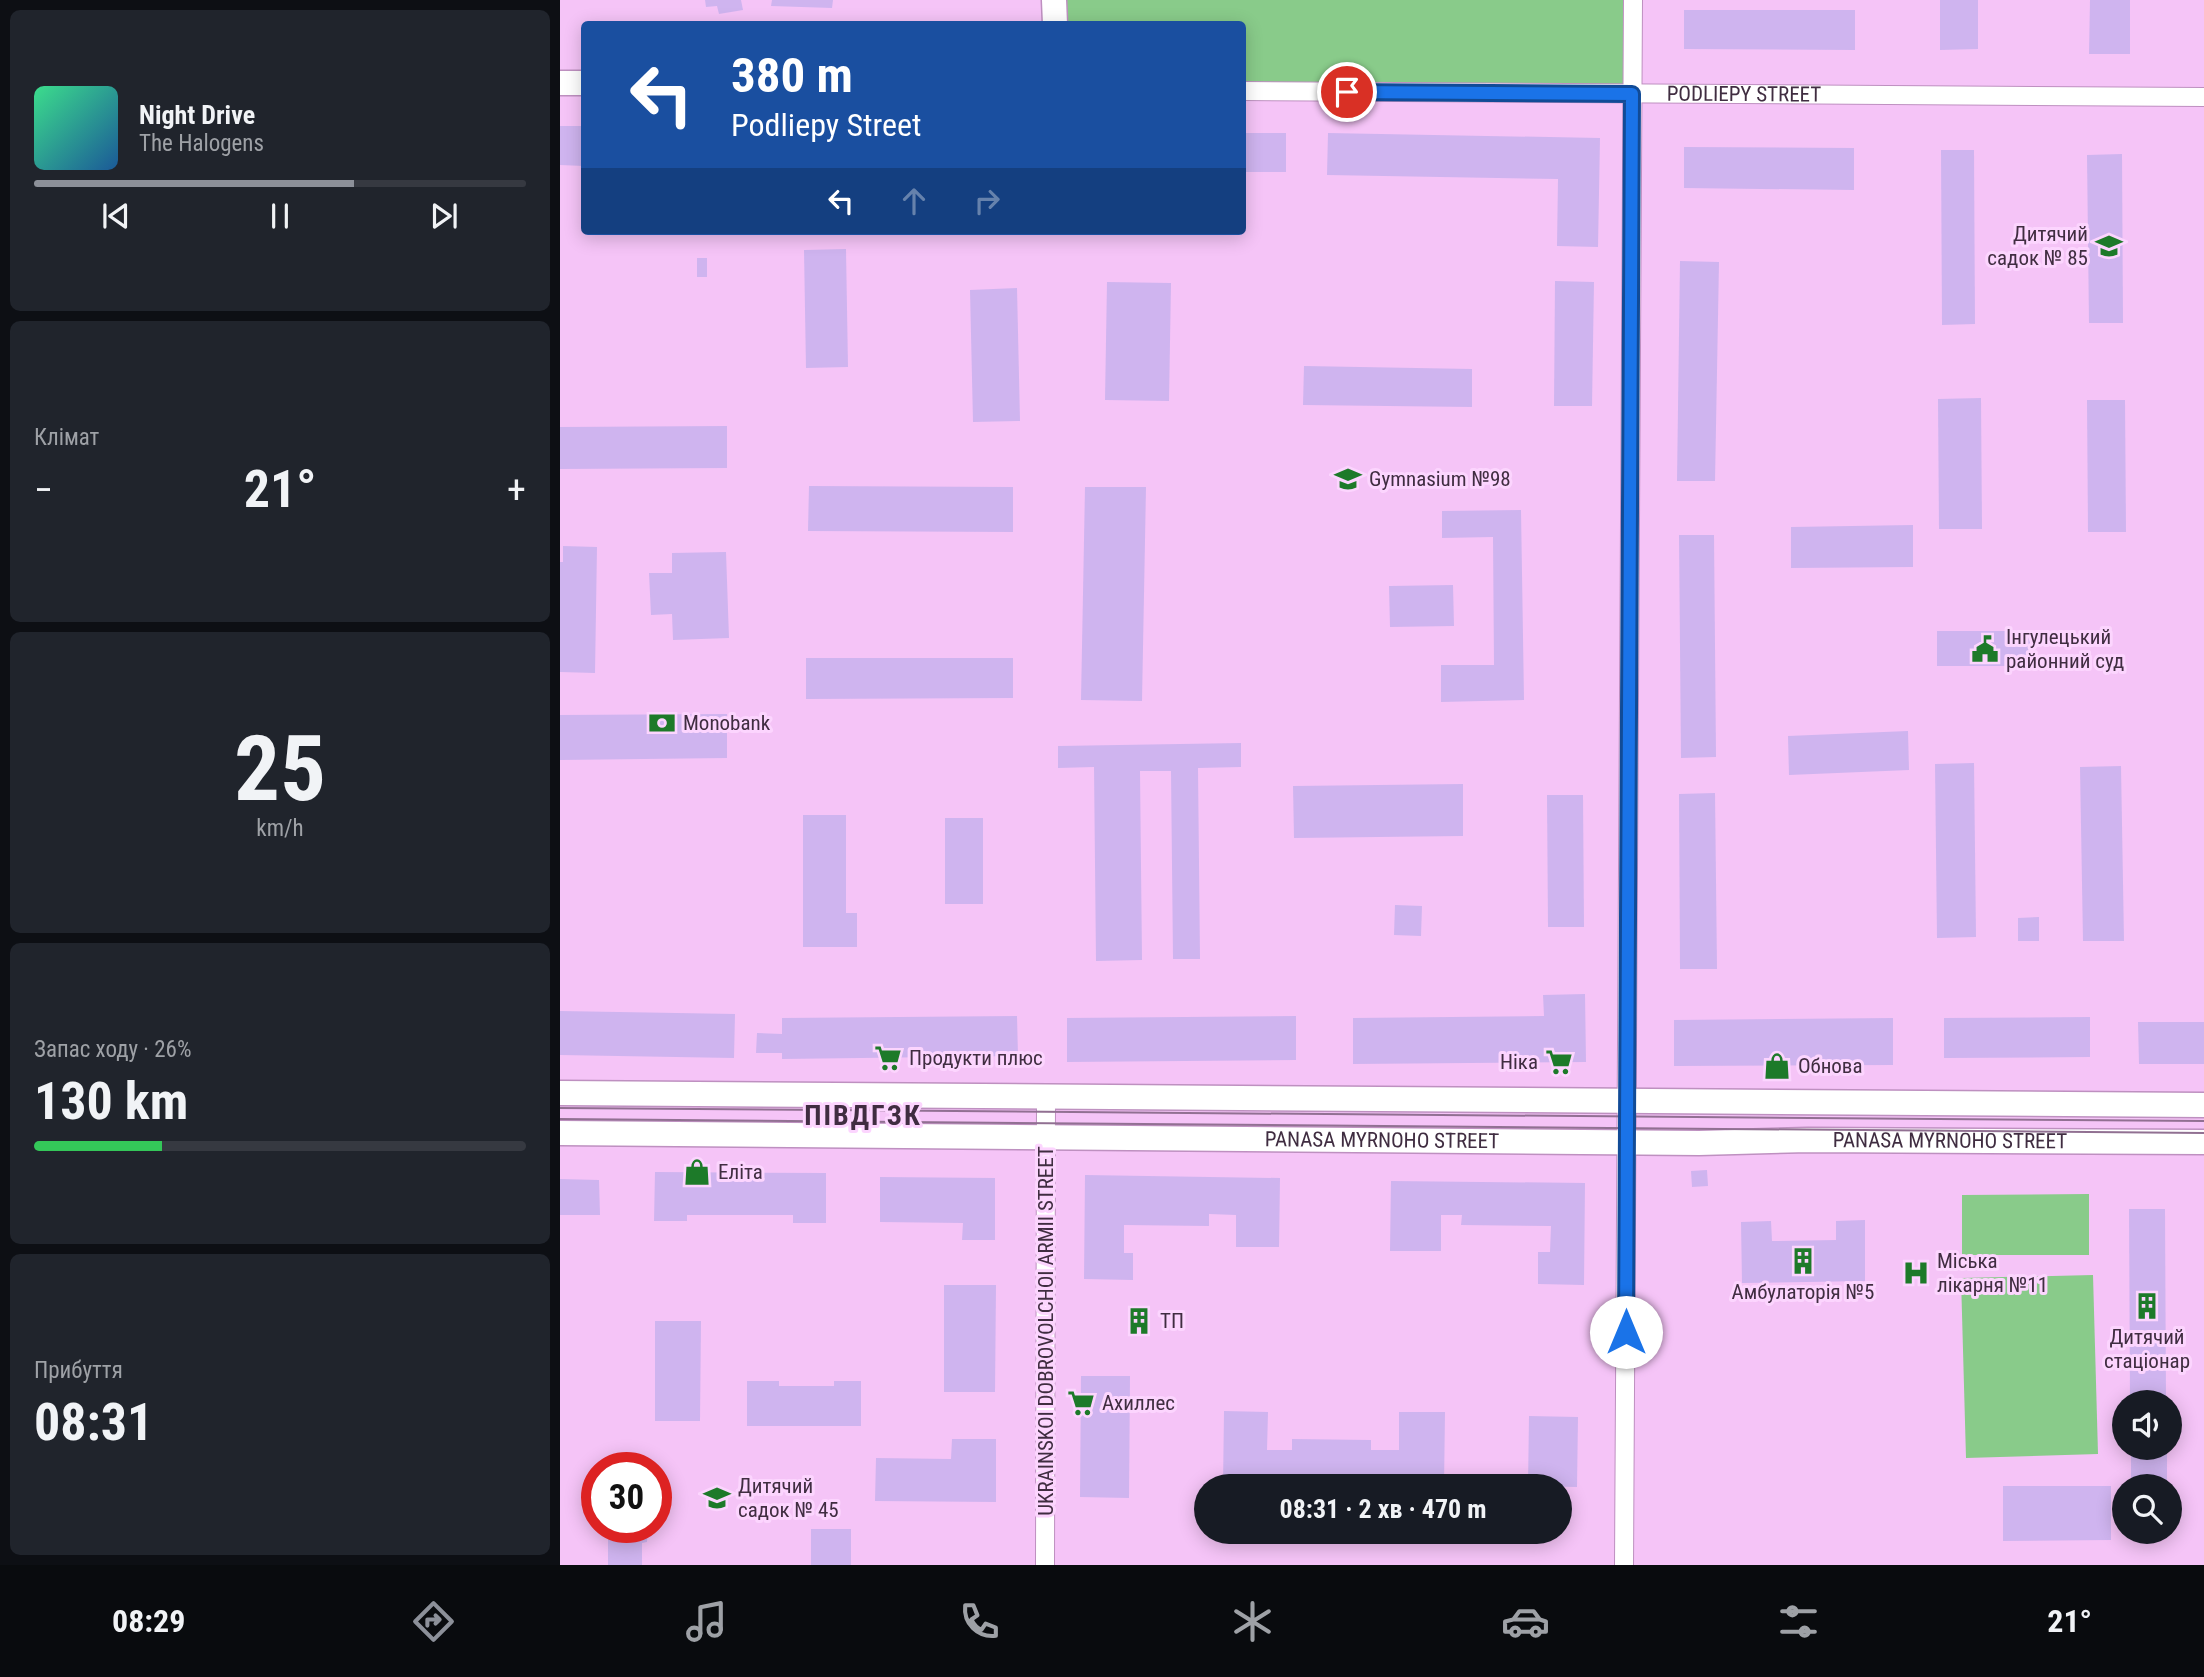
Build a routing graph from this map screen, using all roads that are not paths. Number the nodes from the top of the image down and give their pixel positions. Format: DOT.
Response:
graph roads {
  1 [pos="1054,0"];
  2 [pos="1633,0"];
  3 [pos="1055,21"];
  4 [pos="560,83"];
  5 [pos="581,83"];
  6 [pos="1246,90"];
  7 [pos="1632,94"];
  8 [pos="2204,97"];
  9 [pos="560,1093"];
  10 [pos="1046,1097"];
  11 [pos="1629,1102"];
  12 [pos="2204,1105"];
  13 [pos="560,1133"];
  14 [pos="1046,1136"];
  15 [pos="1628,1142"];
  16 [pos="2204,1142"];
  17 [pos="1045,1565"];
  18 [pos="1624,1565"];
  1 -- 3 [label="main road"];
  2 -- 7 [label="street"];
  4 -- 5 [label="main road"];
  6 -- 7 [label="street, PODLIEPY STREET"];
  7 -- 8 [label="street, PODLIEPY STREET"];
  7 -- 11 [label="street"];
  9 -- 10 [label="main road, PANASA MYRNOHO STREET"];
  10 -- 11 [label="main road, PANASA MYRNOHO STREET"];
  10 -- 14 [label="street, UKRAINSKOI DOBROVOLCHOI ARMII STREET"];
  11 -- 12 [label="main road, PANASA MYRNOHO STREET"];
  11 -- 15 [label="street"];
  13 -- 14 [label="main road, PANASA MYRNOHO STREET"];
  14 -- 15 [label="main road, PANASA MYRNOHO STREET"];
  14 -- 17 [label="street, UKRAINSKOI DOBROVOLCHOI ARMII STREET"];
  15 -- 16 [label="main road, PANASA MYRNOHO STREET"];
  15 -- 18 [label="street"];
}
